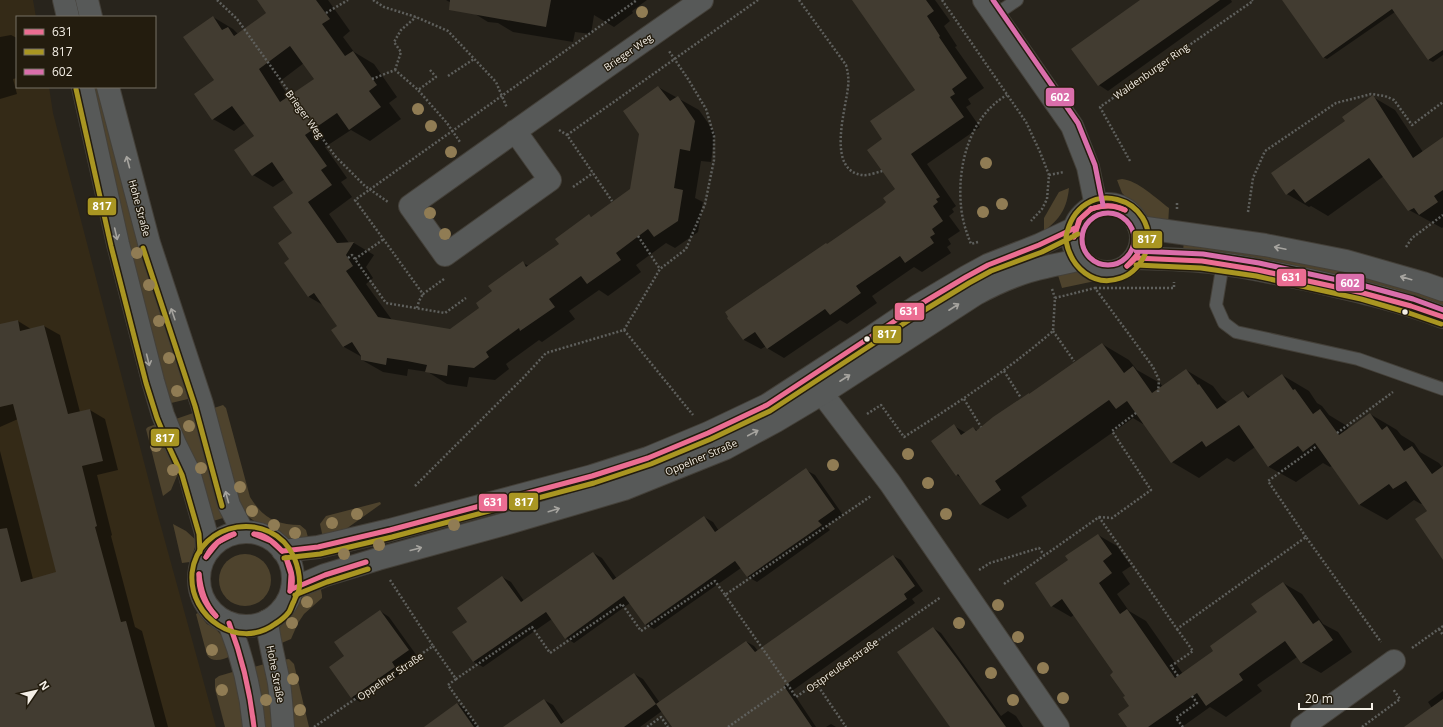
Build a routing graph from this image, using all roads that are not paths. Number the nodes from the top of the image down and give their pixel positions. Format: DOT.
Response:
graph roads {
  1 [pos="64,0"];
  2 [pos="86,0"];
  3 [pos="702,0"];
  4 [pos="1017,0"];
  5 [pos="990,8"];
  6 [pos="68,16"];
  7 [pos="91,16"];
  8 [pos="82,88"];
  9 [pos="108,88"];
  10 [pos="515,131"];
  11 [pos="1096,206"];
  12 [pos="1140,227"];
  13 [pos="1075,228"];
  14 [pos="1136,258"];
  15 [pos="1080,259"];
  16 [pos="1223,263"];
  17 [pos="1443,290"];
  18 [pos="1443,317"];
  19 [pos="816,385"];
  20 [pos="1443,389"];
  21 [pos="243,532"];
  22 [pos="283,551"];
  23 [pos="207,552"];
  24 [pos="292,589"];
  25 [pos="267,621"];
  26 [pos="229,623"];
  27 [pos="1387,666"];
  28 [pos="254,727"];
  29 [pos="283,727"];
  30 [pos="1058,727"];
  31 [pos="1302,727"];
  1 -- 6 [label="street"];
  2 -- 7 [label="street"];
  3 -- 10 [label="street, Brieger Weg"];
  4 -- 5 [label="lane"];
  5 -- 11 [label="street"];
  8 -- 23 [label="street, one-way"];
  21 -- 9 [label="street, Hohe Straße, one-way"];
  10 -- 10 [label="street, Brieger Weg"];
  11 -- 12 [label="street"];
  11 -- 13 [label="street"];
  12 -- 14 [label="street"];
  17 -- 12 [label="street, one-way"];
  13 -- 15 [label="street"];
  13 -- 19 [label="street, Oppelner Straße"];
  14 -- 15 [label="street"];
  14 -- 16 [label="street"];
  19 -- 15 [label="street, Oppelner Straße, one-way"];
  16 -- 18 [label="street"];
  16 -- 20 [label="lane"];
  19 -- 22 [label="street, Oppelner Straße"];
  24 -- 19 [label="street, Oppelner Straße, one-way"];
  19 -- 30 [label="street"];
  21 -- 22 [label="street"];
  21 -- 23 [label="street"];
  22 -- 24 [label="street"];
  23 -- 26 [label="street"];
  24 -- 25 [label="street"];
  25 -- 26 [label="street"];
  25 -- 29 [label="street, Hohe Straße"];
  26 -- 28 [label="street"];
  27 -- 31 [label="street"];
}
